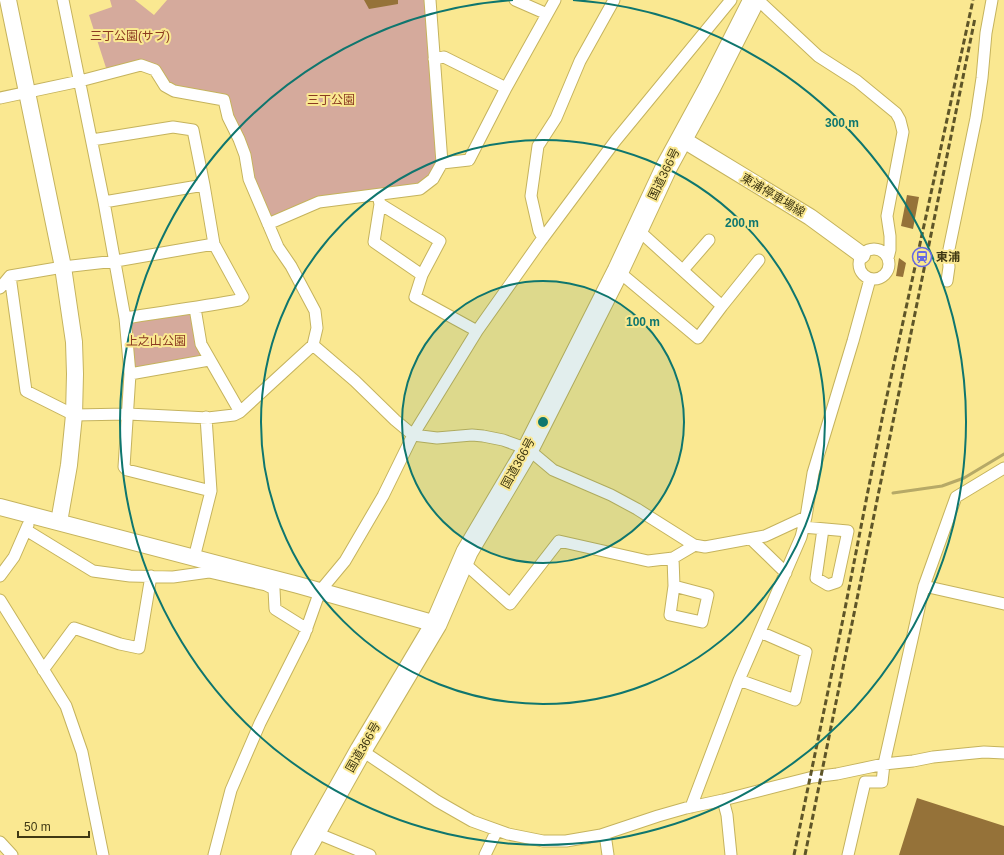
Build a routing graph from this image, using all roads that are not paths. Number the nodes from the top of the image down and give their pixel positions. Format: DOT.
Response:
graph roads {
  1 [pos="8,0"];
  2 [pos="63,0"];
  3 [pos="430,0"];
  4 [pos="515,0"];
  5 [pos="555,0"];
  6 [pos="614,0"];
  7 [pos="731,0"];
  8 [pos="754,0"];
  9 [pos="758,0"];
  10 [pos="992,0"];
  11 [pos="547,14"];
  12 [pos="434,59"];
  13 [pos="80,81"];
  14 [pos="506,88"];
  15 [pos="27,92"];
  16 [pos="0,98"];
  17 [pos="92,140"];
  18 [pos="682,140"];
  19 [pos="442,163"];
  20 [pos="204,185"];
  21 [pos="379,199"];
  22 [pos="104,202"];
  23 [pos="268,224"];
  24 [pos="637,229"];
  25 [pos="543,238"];
  26 [pos="709,240"];
  27 [pos="214,244"];
  28 [pos="862,255"];
  29 [pos="888,258"];
  30 [pos="759,260"];
  31 [pos="116,261"];
  32 [pos="64,267"];
  33 [pos="683,270"];
  34 [pos="618,271"];
  35 [pos="422,275"];
  36 [pos="10,276"];
  37 [pos="870,279"];
  38 [pos="946,281"];
  39 [pos="0,288"];
  40 [pos="722,306"];
  41 [pos="194,308"];
  42 [pos="125,318"];
  43 [pos="477,331"];
  44 [pos="313,345"];
  45 [pos="209,360"];
  46 [pos="130,374"];
  47 [pos="240,412"];
  48 [pos="128,414"];
  49 [pos="74,415"];
  50 [pos="206,418"];
  51 [pos="413,435"];
  52 [pos="528,449"];
  53 [pos="1004,468"];
  54 [pos="211,491"];
  55 [pos="0,507"];
  56 [pos="32,515"];
  57 [pos="58,522"];
  58 [pos="804,522"];
  59 [pos="823,529"];
  60 [pos="26,530"];
  61 [pos="751,539"];
  62 [pos="695,545"];
  63 [pos="194,558"];
  64 [pos="673,558"];
  65 [pos="463,562"];
  66 [pos="786,573"];
  67 [pos="0,576"];
  68 [pos="151,576"];
  69 [pos="674,586"];
  70 [pos="924,586"];
  71 [pos="320,591"];
  72 [pos="0,600"];
  73 [pos="1004,604"];
  74 [pos="436,624"];
  75 [pos="307,629"];
  76 [pos="760,632"];
  77 [pos="43,670"];
  78 [pos="739,680"];
  79 [pos="361,750"];
  80 [pos="1004,753"];
  81 [pos="884,764"];
  82 [pos="723,800"];
  83 [pos="691,807"];
  84 [pos="497,830"];
  85 [pos="314,832"];
  86 [pos="605,834"];
  87 [pos="0,842"];
  88 [pos="12,855"];
  89 [pos="103,855"];
  90 [pos="214,855"];
  91 [pos="302,855"];
  92 [pos="370,855"];
  93 [pos="485,855"];
  94 [pos="608,855"];
  95 [pos="731,855"];
  96 [pos="848,855"];
  1 -- 15 [label="street"];
  2 -- 13 [label="street"];
  3 -- 12 [label="street"];
  4 -- 11 [label="street"];
  5 -- 11 [label="street"];
  6 -- 25 [label="street"];
  7 -- 25 [label="street"];
  8 -- 18 [label="highway, 国道366号"];
  9 -- 29 [label="street"];
  10 -- 38 [label="street"];
  11 -- 14 [label="street"];
  12 -- 14 [label="street"];
  12 -- 19 [label="street"];
  13 -- 15 [label="street"];
  13 -- 17 [label="street"];
  13 -- 23 [label="street"];
  14 -- 19 [label="street"];
  15 -- 16 [label="street"];
  15 -- 32 [label="street"];
  17 -- 20 [label="street"];
  17 -- 22 [label="street"];
  18 -- 24 [label="highway, 国道366号"];
  18 -- 28 [label="street, 東浦停車場線"];
  19 -- 21 [label="street"];
  20 -- 22 [label="street"];
  20 -- 27 [label="street"];
  21 -- 23 [label="street"];
  21 -- 35 [label="street"];
  21 -- 35 [label="street"];
  22 -- 31 [label="street"];
  23 -- 44 [label="street"];
  24 -- 33 [label="street"];
  24 -- 34 [label="highway, 国道366号"];
  25 -- 43 [label="street"];
  26 -- 33 [label="street"];
  27 -- 31 [label="street"];
  27 -- 41 [label="street"];
  28 -- 29 [label="street"];
  28 -- 37 [label="street"];
  29 -- 37 [label="street"];
  30 -- 40 [label="street"];
  31 -- 32 [label="street"];
  31 -- 42 [label="street"];
  32 -- 36 [label="street"];
  32 -- 49 [label="street"];
  33 -- 40 [label="street"];
  34 -- 40 [label="street"];
  34 -- 52 [label="highway, 国道366号"];
  35 -- 43 [label="street"];
  36 -- 39 [label="street"];
  36 -- 49 [label="street"];
  37 -- 58 [label="street"];
  41 -- 42 [label="street"];
  41 -- 45 [label="street"];
  42 -- 46 [label="street"];
  43 -- 51 [label="street"];
  44 -- 47 [label="street"];
  44 -- 51 [label="street"];
  45 -- 46 [label="street"];
  45 -- 47 [label="street"];
  46 -- 48 [label="street"];
  47 -- 50 [label="street"];
  48 -- 49 [label="street"];
  48 -- 50 [label="street"];
  48 -- 54 [label="street"];
  49 -- 57 [label="street"];
  50 -- 54 [label="street"];
  51 -- 52 [label="street"];
  51 -- 71 [label="street"];
  52 -- 62 [label="street"];
  52 -- 65 [label="highway, 国道366号"];
  53 -- 70 [label="street"];
  54 -- 63 [label="street"];
  55 -- 56 [label="street"];
  56 -- 57 [label="street"];
  56 -- 60 [label="street"];
  57 -- 63 [label="street"];
  58 -- 59 [label="street"];
  58 -- 61 [label="street"];
  58 -- 66 [label="street"];
  59 -- 59 [label="street"];
  60 -- 67 [label="street"];
  60 -- 68 [label="street"];
  61 -- 62 [label="street"];
  61 -- 66 [label="street"];
  62 -- 64 [label="street"];
  63 -- 71 [label="street"];
  64 -- 65 [label="street"];
  64 -- 69 [label="street"];
  65 -- 74 [label="highway, 国道366号"];
  66 -- 76 [label="street"];
  68 -- 75 [label="street"];
  68 -- 77 [label="street"];
  70 -- 73 [label="street"];
  70 -- 81 [label="street"];
  71 -- 74 [label="street"];
  71 -- 75 [label="street"];
  72 -- 77 [label="street"];
  74 -- 79 [label="highway, 国道366号"];
  75 -- 90 [label="street"];
  76 -- 78 [label="street"];
  76 -- 78 [label="street"];
  77 -- 89 [label="street"];
  78 -- 83 [label="street"];
  79 -- 84 [label="street"];
  79 -- 85 [label="highway, 国道366号"];
  80 -- 81 [label="street"];
  81 -- 82 [label="street"];
  81 -- 96 [label="street"];
  82 -- 83 [label="street"];
  82 -- 95 [label="street"];
  83 -- 86 [label="street"];
  84 -- 86 [label="street"];
  84 -- 93 [label="street"];
  85 -- 91 [label="highway, 国道366号"];
  85 -- 92 [label="street"];
  86 -- 94 [label="street"];
  87 -- 88 [label="street"];
}
